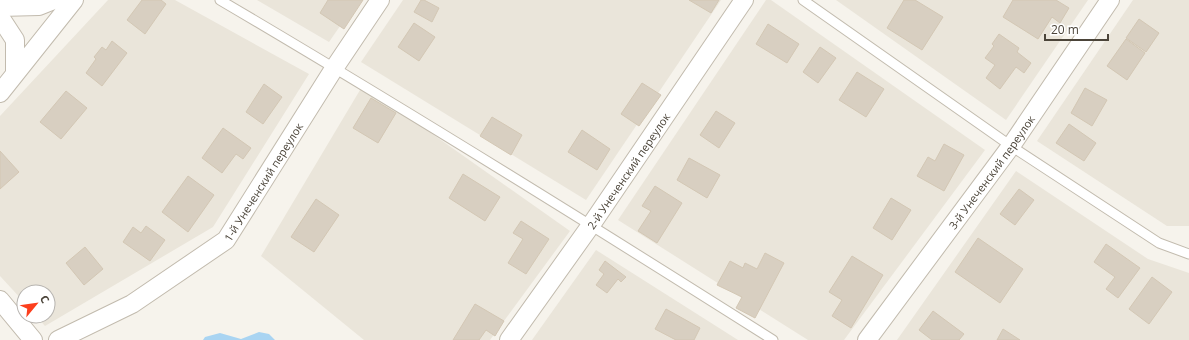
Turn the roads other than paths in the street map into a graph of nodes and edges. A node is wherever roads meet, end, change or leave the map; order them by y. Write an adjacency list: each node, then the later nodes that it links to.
1 (54, 0): 8 (street)
2 (74, 0): 11 (street)
3 (220, 0): 10 (lane)
4 (380, 0): 10 (street, 1-й Унеченский переулок)
5 (744, 0): 14 (street, 2-й Унеченский переулок)
6 (803, 0): 13 (lane)
7 (1110, 0): 13 (street, 3-й Унеченский переулок)
8 (0, 7)
9 (0, 17): 11 (street)
10 (335, 67): 14 (lane); 18 (street, 1-й Унеченский переулок)
11 (16, 73): 12 (street)
12 (0, 93)
13 (1011, 146): 15 (lane); 21 (street, 3-й Унеченский переулок)
14 (591, 225): 19 (street, 2-й Унеченский переулок); 20 (lane)
15 (1189, 254)
16 (0, 300): 17 (street)
17 (33, 340)
18 (58, 340)
19 (509, 340)
20 (773, 340)
21 (867, 340)

